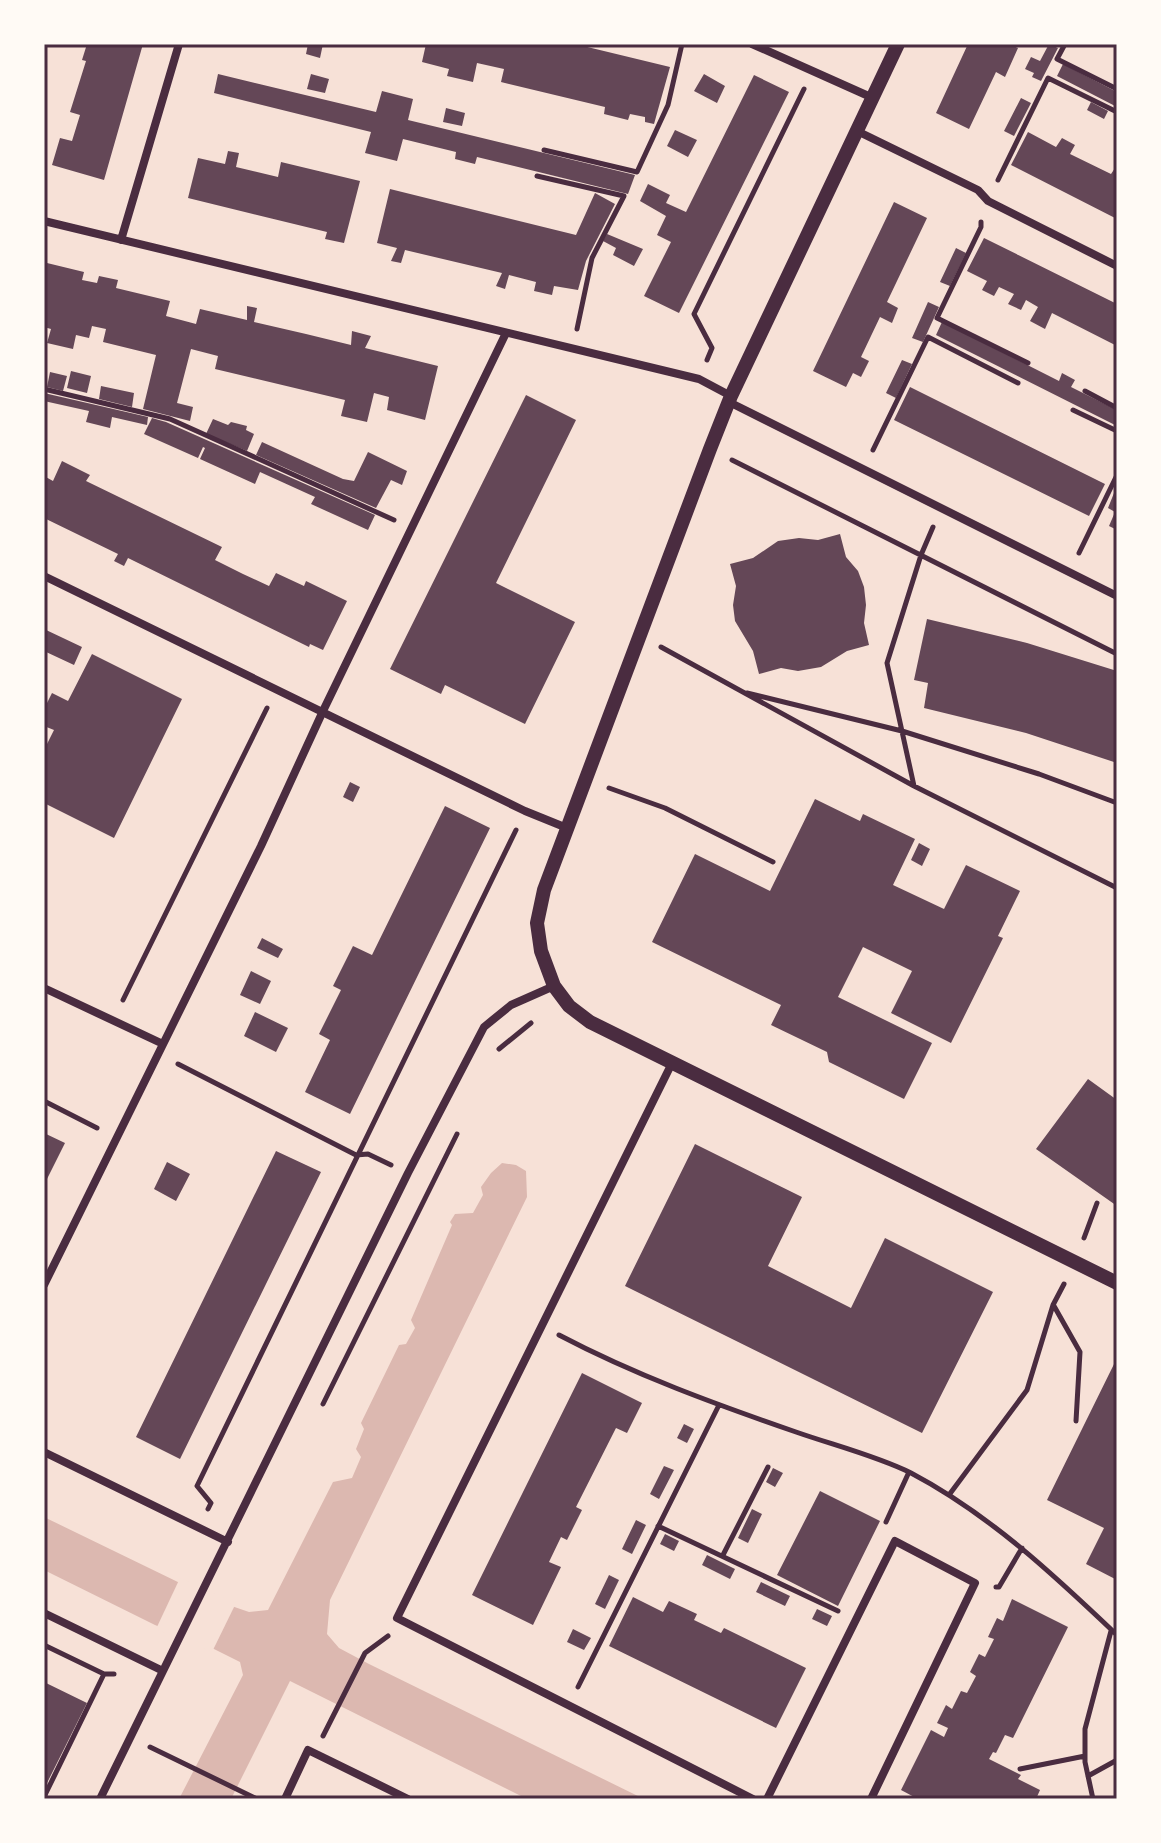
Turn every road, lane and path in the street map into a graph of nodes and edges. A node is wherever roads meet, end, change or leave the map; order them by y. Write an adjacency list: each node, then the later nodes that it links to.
1 (179, 44): 15 (street)
2 (682, 44): 11 (path)
3 (752, 44): 6 (street)
4 (898, 44): 8 (street)
5 (1065, 44): 7 (path)
6 (812, 72): 8 (street); 20 (path)
7 (1117, 89)
8 (873, 98): 10 (street)
9 (1117, 112): 13 (path)
10 (857, 131): 13 (street); 24 (street)
11 (544, 150)
12 (537, 176): 18 (path)
13 (988, 201): 16 (street); 19 (path)
14 (44, 221): 15 (street)
15 (121, 240): 17 (street)
16 (1117, 266)
17 (506, 333): 18 (street); 32 (street)
18 (573, 349): 20 (street)
19 (1028, 363)
20 (699, 379): 24 (street)
21 (1018, 383): 29 (path)
22 (44, 389): 32 (path)
23 (1085, 391): 25 (path)
24 (730, 399): 28 (street); 29 (street)
25 (1117, 408)
26 (1073, 410): 27 (path)
27 (1117, 431)
28 (710, 449): 33 (path); 37 (street)
29 (864, 469): 31 (street)
30 (1117, 475): 34 (path)
31 (941, 508): 33 (path); 34 (street)
32 (412, 527): 41 (street)
33 (921, 555): 38 (path); 42 (path)
34 (1069, 572): 36 (street)
35 (44, 576): 39 (street)
36 (1117, 596)
37 (639, 635): 40 (path); 43 (street)
38 (1117, 654)
39 (276, 689): 41 (street); 52 (path)
40 (739, 691): 42 (path); 44 (path)
41 (323, 711): 46 (street); 53 (street)
42 (902, 731): 44 (path); 45 (path)
43 (585, 780): 47 (street); 48 (path)
44 (914, 786): 49 (path)
45 (1117, 803)
46 (525, 811): 47 (street); 60 (path)
47 (567, 828): 50 (street)
48 (773, 862)
49 (1117, 888)
50 (554, 986): 55 (path); 56 (street); 61 (street)
51 (44, 988): 52 (street)
52 (113, 1020): 53 (street)
53 (163, 1044): 54 (street)
54 (159, 1054): 59 (street); 60 (path)
55 (493, 1062)
56 (672, 1063): 63 (street); 67 (street)
57 (44, 1101): 59 (path)
58 (458, 1133): 69 (path)
59 (118, 1139): 65 (street)
60 (356, 1155): 61 (path); 76 (path)
61 (408, 1173): 78 (street)
62 (1097, 1203): 63 (path)
63 (1075, 1262): 64 (street); 66 (path)
64 (1117, 1283)
65 (44, 1285)
66 (1053, 1305): 70 (path); 74 (path)
67 (540, 1325): 68 (path); 90 (street)
68 (719, 1405): 73 (path); 75 (path)
69 (318, 1414)
70 (1076, 1421)
71 (44, 1452): 76 (street)
72 (768, 1467): 80 (path)
73 (909, 1472): 74 (path); 77 (path)
74 (949, 1495): 79 (path)
75 (658, 1526): 80 (path); 90 (path)
76 (199, 1528): 78 (street)
77 (895, 1541): 81 (street); 83 (street)
78 (228, 1542): 87 (street)
79 (1022, 1548): 81 (path); 84 (path)
80 (723, 1555): 83 (path)
81 (975, 1583): 104 (street)
82 (44, 1613): 87 (street)
83 (856, 1620): 103 (street)
84 (1114, 1633): 93 (path)
85 (44, 1645): 88 (path)
86 (365, 1653): 91 (path)
87 (163, 1671): 92 (street)
88 (104, 1674): 89 (path); 97 (path)
89 (119, 1674)
90 (569, 1705): 102 (street)
91 (333, 1717)
92 (131, 1738): 98 (street); 99 (path)
93 (1085, 1756): 95 (path); 96 (path)
94 (1117, 1760): 96 (path)
95 (1020, 1769)
96 (1088, 1776): 105 (path)
97 (44, 1797)
98 (100, 1799)
99 (257, 1799)
100 (285, 1799): 101 (street)
101 (408, 1799)
102 (753, 1799)
103 (767, 1799)
104 (871, 1799)
105 (1093, 1799)

